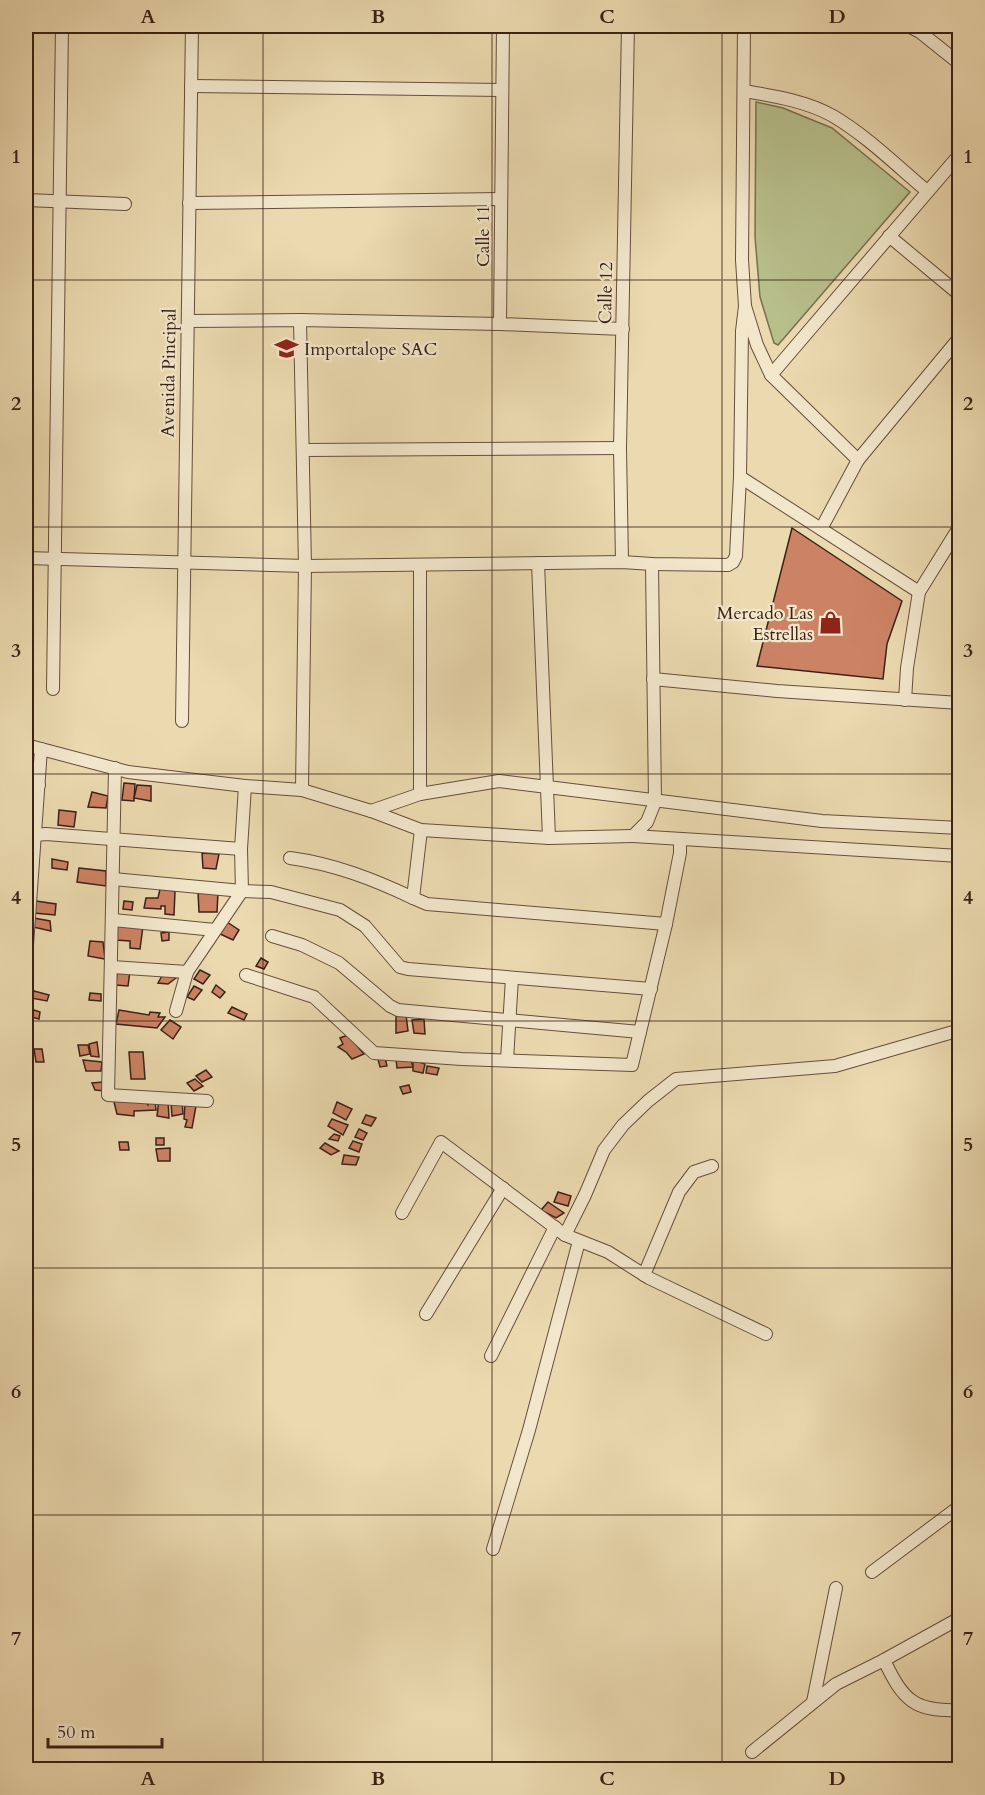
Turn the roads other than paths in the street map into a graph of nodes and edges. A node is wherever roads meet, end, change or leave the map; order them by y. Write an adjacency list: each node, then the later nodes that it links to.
1 (62, 26): 15 (street)
2 (192, 26): 8 (street, Avenida Pincipal)
3 (503, 26): 9 (street, Calle 11)
4 (628, 26): 24 (street, Calle 12)
5 (744, 26): 10 (street)
6 (908, 26): 7 (street)
7 (960, 64)
8 (191, 86): 9 (street); 16 (street, Avenida Pincipal)
9 (502, 90): 13 (street, Calle 11)
10 (744, 91): 12 (street); 20 (street)
11 (960, 154): 12 (street)
12 (927, 191): 18 (street)
13 (501, 199): 16 (street); 23 (street, Calle 11)
14 (26, 200): 15 (street)
15 (59, 201): 17 (street); 34 (street)
16 (189, 203): 22 (street, Avenida Pincipal)
17 (125, 204)
18 (889, 236): 19 (street); 26 (street)
19 (960, 295)
20 (745, 306): 26 (street); 30 (street)
21 (300, 320): 22 (street); 23 (street); 28 (street)
22 (188, 321): 35 (street, Avenida Pincipal)
23 (500, 324): 24 (street)
24 (623, 329): 27 (street, Calle 12)
25 (960, 337): 29 (street)
26 (771, 375): 29 (street)
27 (620, 448): 28 (street); 36 (street, Calle 12)
28 (303, 450): 39 (street)
29 (858, 460): 32 (street)
30 (740, 477): 32 (street); 38 (street)
31 (960, 526): 41 (street)
32 (821, 529): 41 (street)
33 (26, 558): 34 (street)
34 (55, 559): 35 (street); 43 (street)
35 (184, 561): 39 (street); 46 (street, Avenida Pincipal)
36 (622, 562): 37 (street); 38 (street)
37 (538, 563): 40 (street); 53 (street)
38 (652, 564): 42 (street)
39 (305, 566): 40 (street); 54 (street)
40 (420, 566): 55 (street)
41 (919, 592): 44 (street)
42 (653, 679): 44 (street); 56 (street)
43 (53, 689)
44 (905, 700): 45 (street)
45 (960, 703)
46 (182, 721)
47 (26, 745): 48 (street)
48 (41, 749): 49 (street); 50 (street)
49 (115, 768): 51 (street); 63 (street)
50 (39, 785): 52 (street); 60 (street)
51 (245, 786): 54 (street); 65 (street)
52 (26, 788)
53 (547, 788): 55 (street); 56 (street); 62 (street)
54 (302, 790): 57 (street)
55 (420, 794): 57 (street)
56 (655, 802): 58 (street); 61 (street)
57 (371, 811): 59 (street)
58 (960, 828)
59 (421, 830): 62 (street); 70 (street)
60 (30, 836): 63 (street); 75 (street)
61 (633, 836): 62 (street); 64 (street)
62 (549, 838)
63 (114, 839): 65 (street); 68 (street)
64 (680, 839): 66 (street); 72 (street)
65 (241, 849): 69 (street)
66 (960, 856)
67 (290, 858): 70 (street)
68 (113, 879): 69 (street); 71 (street)
69 (242, 891): 73 (street); 79 (street)
70 (413, 898): 72 (street)
71 (112, 920): 73 (street); 76 (street)
72 (666, 924): 80 (street)
73 (215, 930): 77 (street)
74 (272, 936): 82 (street)
75 (26, 959)
76 (112, 967): 77 (street); 86 (street)
77 (187, 972): 81 (street)
78 (246, 975): 85 (street)
79 (512, 978): 80 (street); 82 (street)
80 (651, 989): 84 (street)
81 (176, 1011)
82 (508, 1020): 84 (street); 85 (street)
83 (960, 1030): 90 (street)
84 (640, 1032): 85 (street)
85 (507, 1060)
86 (207, 1101)
87 (711, 1166): 92 (street)
88 (503, 1188): 89 (street); 90 (street); 93 (street)
89 (402, 1213)
90 (560, 1231): 91 (street); 95 (street)
91 (579, 1240): 92 (street); 97 (street)
92 (644, 1275): 94 (street)
93 (426, 1314)
94 (766, 1334)
95 (491, 1356)
96 (960, 1506): 98 (street)
97 (493, 1549)
98 (872, 1572)
99 (836, 1588): 102 (street)
100 (960, 1618): 101 (street)
101 (884, 1660): 102 (street); 103 (street)
102 (813, 1702): 104 (street)
103 (960, 1710)
104 (752, 1752)

